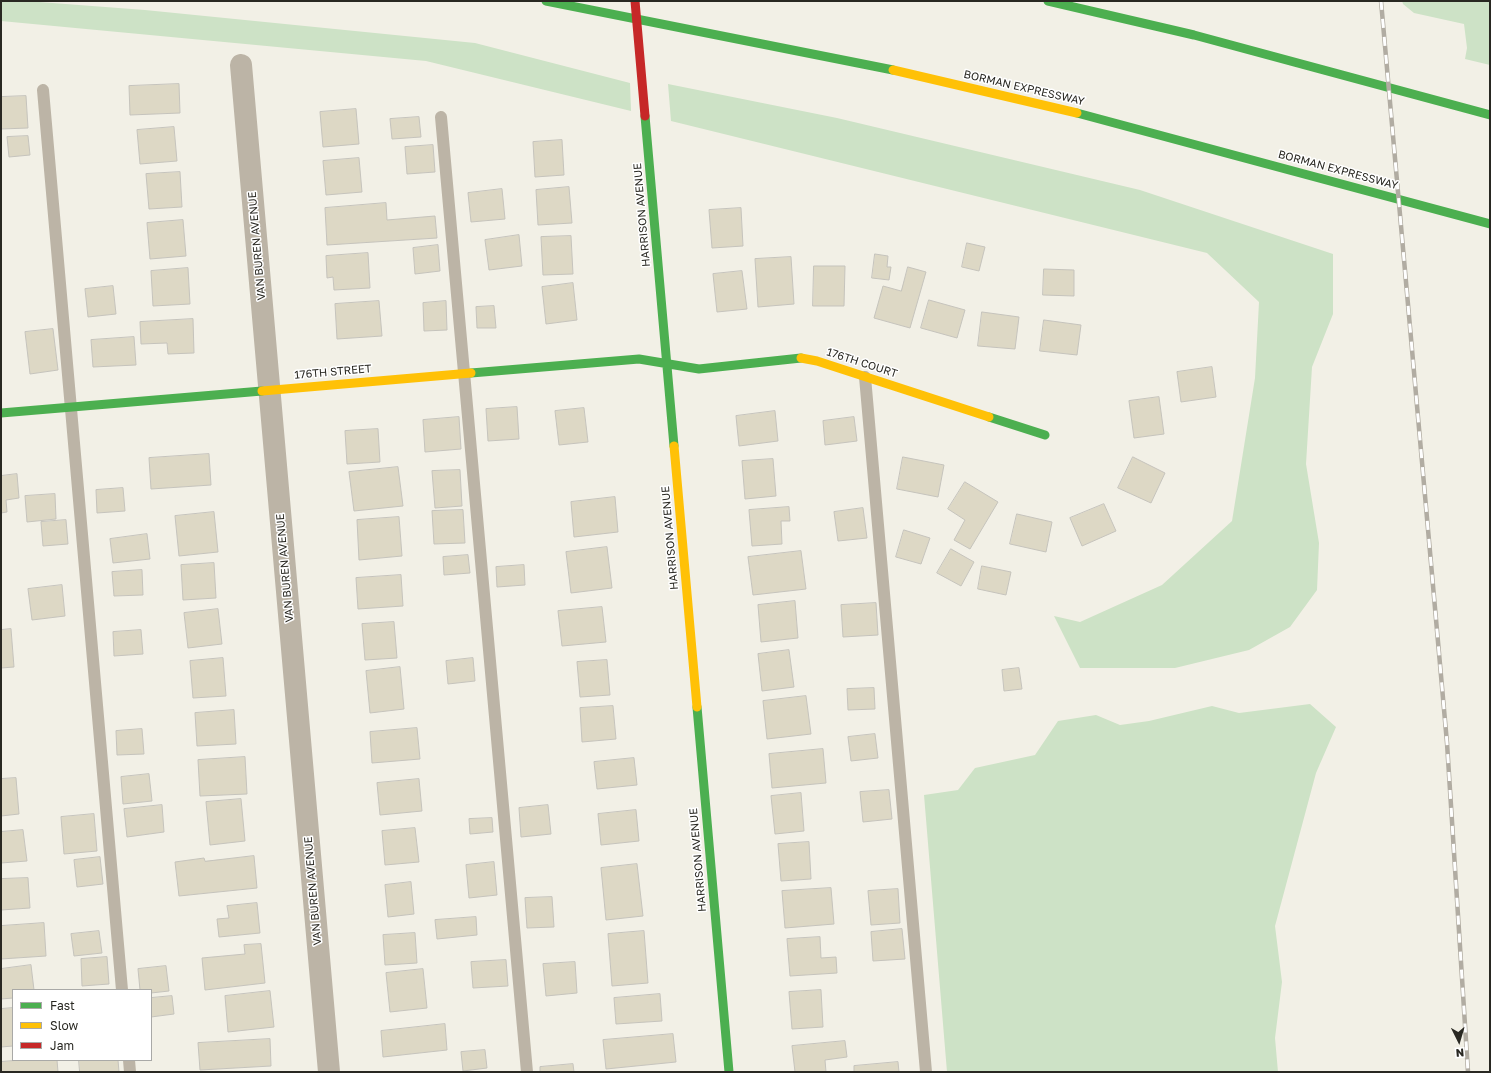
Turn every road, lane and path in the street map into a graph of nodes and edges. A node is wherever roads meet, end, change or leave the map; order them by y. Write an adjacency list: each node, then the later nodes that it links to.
1 (546, 1): 8 (main road, BORMAN EXPRESSWAY)
2 (634, 1): 9 (main road, HARRISON AVENUE)
3 (1048, 1): 6 (main road)
4 (241, 65): 12 (street, VAN BUREN AVENUE)
5 (43, 90): 13 (lane)
6 (1490, 115)
7 (441, 117): 10 (lane)
8 (1490, 224)
9 (667, 363): 10 (main road, 176TH STREET); 11 (main road, 176TH COURT); 21 (main road, HARRISON AVENUE)
10 (465, 374): 12 (main road, 176TH STREET); 20 (lane)
11 (865, 377): 15 (main road, 176TH COURT); 22 (lane)
12 (270, 390): 13 (main road, 176TH STREET); 19 (street, VAN BUREN AVENUE)
13 (71, 407): 14 (main road, 176TH STREET); 16 (lane)
14 (1, 413)
15 (1045, 435)
16 (122, 989)
17 (128, 1061): 18 (lane)
18 (130, 1072)
19 (329, 1072)
20 (527, 1072)
21 (729, 1072)
22 (926, 1072)

